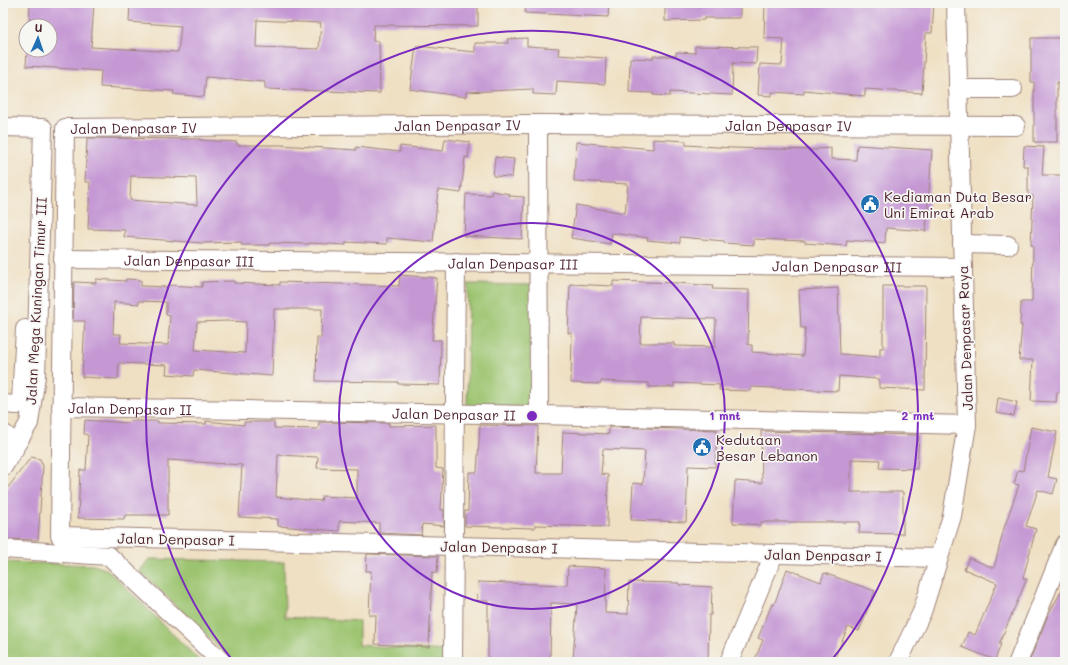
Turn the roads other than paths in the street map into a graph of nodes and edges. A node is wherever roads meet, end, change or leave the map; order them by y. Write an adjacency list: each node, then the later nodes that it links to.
1 (956, 3): 2 (street, Jalan Denpasar Raya)
2 (958, 89): 3 (street); 5 (street, Jalan Denpasar Raya)
3 (1013, 89)
4 (538, 124): 5 (street, Jalan Denpasar IV); 10 (street, Jalan Denpasar IV); 13 (street, Jalan Denpasar IV)
5 (959, 126): 6 (street, Jalan Denpasar IV); 8 (street, Jalan Denpasar Raya)
6 (1016, 126)
7 (3, 127): 19 (street, Jalan Mega Kuningan Timur III)
8 (962, 244): 9 (street); 14 (street, Jalan Denpasar Raya)
9 (1008, 245)
10 (63, 259): 12 (street, Jalan Denpasar III); 16 (street, Jalan Denpasar IV)
11 (29, 261): 15 (street)
12 (456, 262): 13 (street, Jalan Denpasar III); 17 (street)
13 (538, 263): 14 (street, Jalan Denpasar III); 18 (street, Jalan Denpasar IV)
14 (963, 267): 20 (street, Jalan Denpasar Raya)
15 (10, 404): 19 (street)
16 (61, 407): 17 (street, Jalan Denpasar II); 24 (street, Jalan Denpasar IV)
17 (455, 413): 18 (street, Jalan Denpasar II); 26 (street)
18 (539, 415): 20 (street, Jalan Denpasar II)
19 (29, 423): 22 (street, Jalan Mega Kuningan Timur III)
20 (967, 426): 29 (street, Jalan Denpasar Raya)
21 (3, 433): 22 (street)
22 (14, 450): 23 (street, Jalan Mega Kuningan Timur III)
23 (3, 467)
24 (60, 536): 26 (street, Jalan Denpasar I)
25 (1065, 544): 34 (street)
26 (454, 546): 28 (street, Jalan Denpasar I); 31 (street)
27 (3, 549): 30 (street)
28 (774, 554): 29 (street, Jalan Denpasar I); 32 (street)
29 (939, 558): 33 (street, Jalan Denpasar Raya)
30 (222, 662)
31 (452, 662)
32 (729, 662)
33 (898, 662)
34 (1018, 662)

